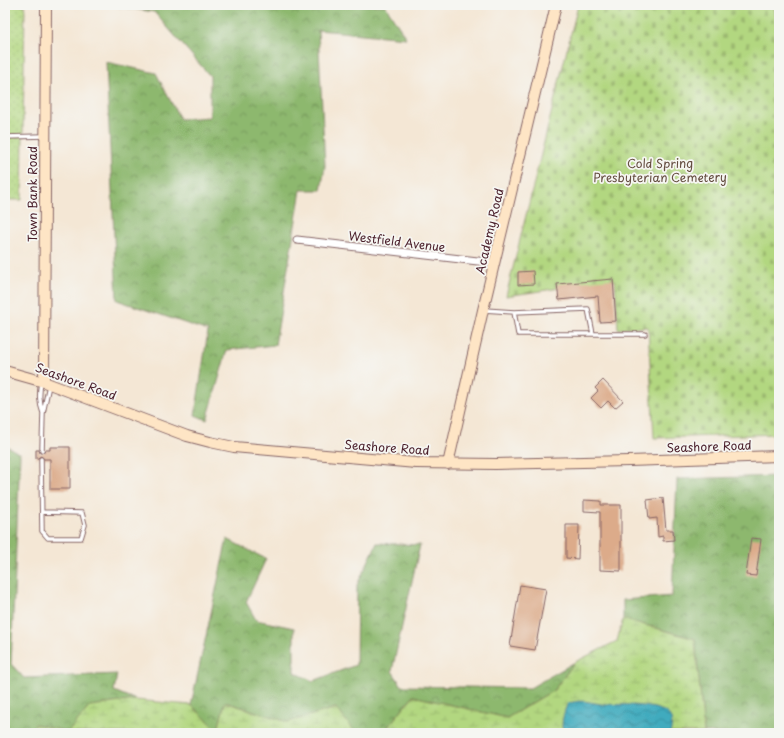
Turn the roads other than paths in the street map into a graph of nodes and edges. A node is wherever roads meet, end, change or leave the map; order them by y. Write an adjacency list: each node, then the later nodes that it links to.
1 (46, 5): 4 (street, Town Bank Road)
2 (556, 5): 6 (street, Academy Road)
3 (5, 136): 4 (lane)
4 (45, 136): 12 (street, Town Bank Road)
5 (298, 240): 6 (street, Westfield Avenue)
6 (495, 263): 7 (street, Academy Road)
7 (483, 310): 8 (lane); 17 (street, Academy Road)
8 (514, 312): 9 (lane); 9 (lane)
9 (593, 334): 10 (lane)
10 (644, 334)
11 (5, 371): 12 (street, Seashore Road)
12 (45, 383): 13 (lane); 13 (lane); 17 (street, Seashore Road)
13 (43, 413): 14 (lane)
14 (42, 450)
15 (779, 456): 17 (street, Seashore Road)
16 (41, 459): 18 (lane)
17 (448, 464)
18 (42, 512): 18 (lane)

